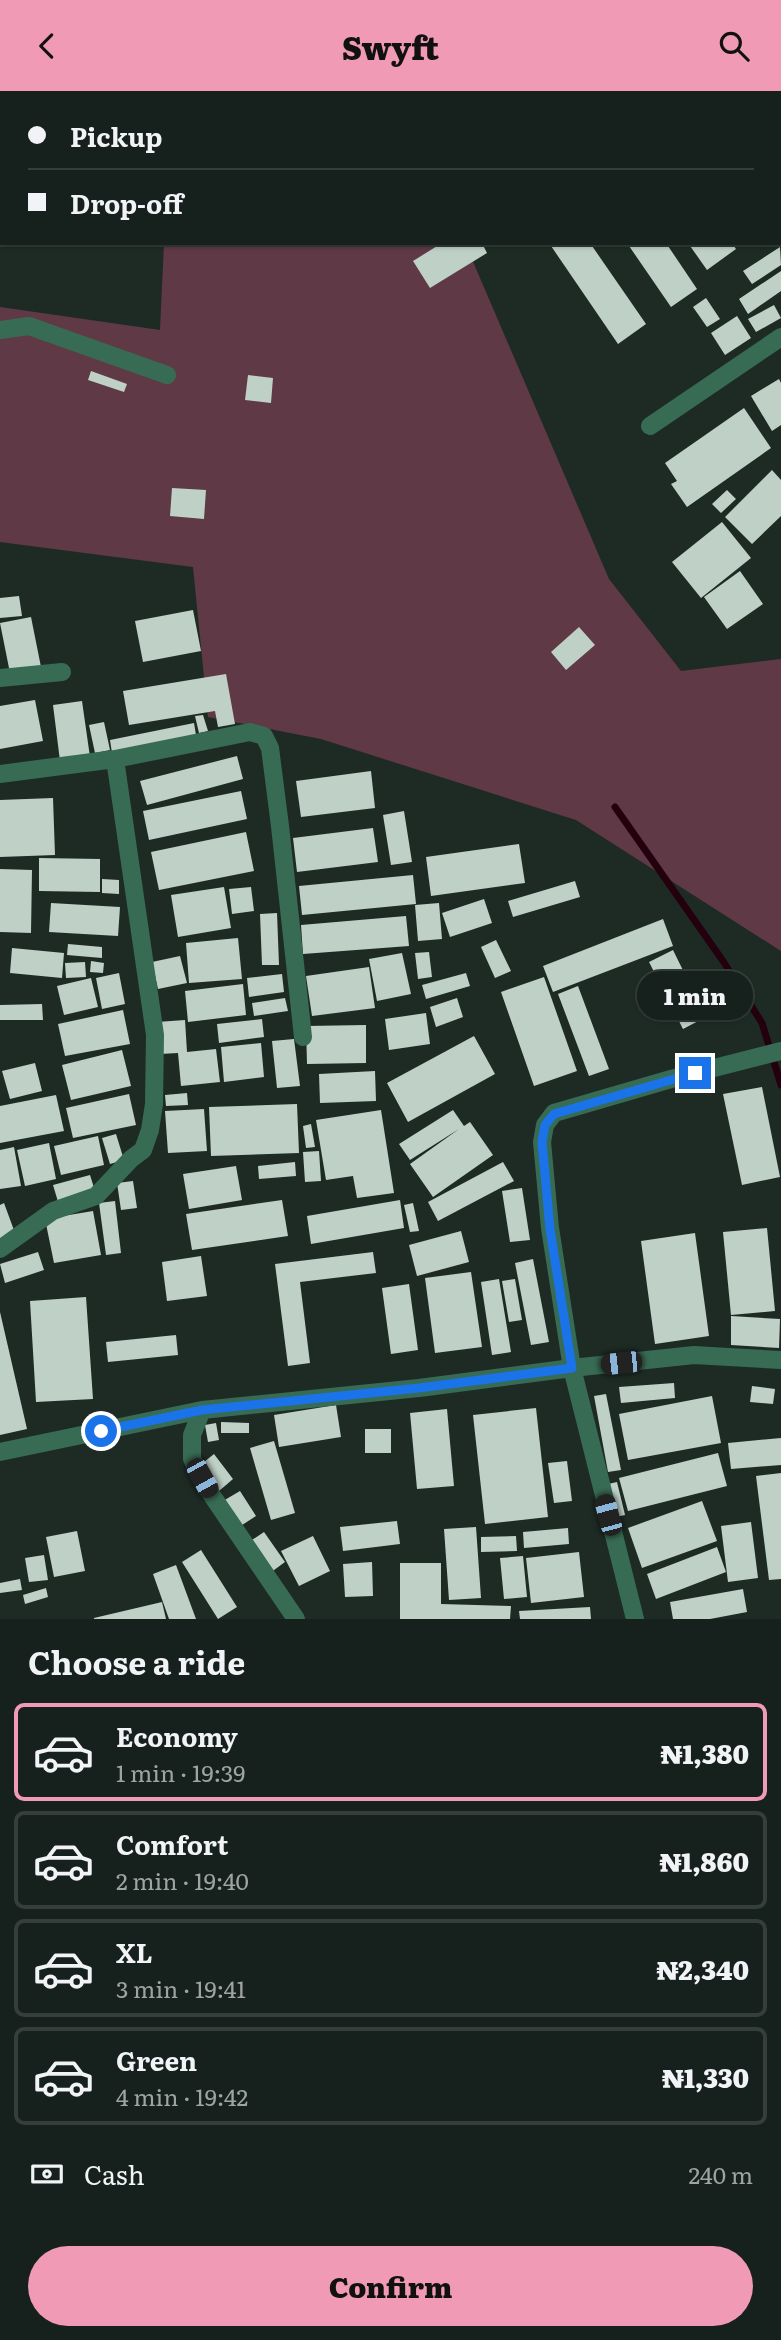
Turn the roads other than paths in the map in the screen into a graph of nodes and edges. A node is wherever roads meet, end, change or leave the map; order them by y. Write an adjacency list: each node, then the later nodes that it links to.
1 (0, 330): 3 (street)
2 (781, 337): 4 (street)
3 (167, 375)
4 (650, 426)
5 (62, 672): 6 (street)
6 (0, 678)
7 (115, 759): 8 (street); 9 (street); 11 (street)
8 (0, 773)
9 (303, 1037)
10 (773, 1054): 13 (street)
11 (0, 1249)
12 (781, 1360): 13 (street)
13 (572, 1368): 14 (street); 17 (street)
14 (202, 1410): 15 (street); 16 (street)
15 (0, 1453)
16 (296, 1619)
17 (635, 1619)

